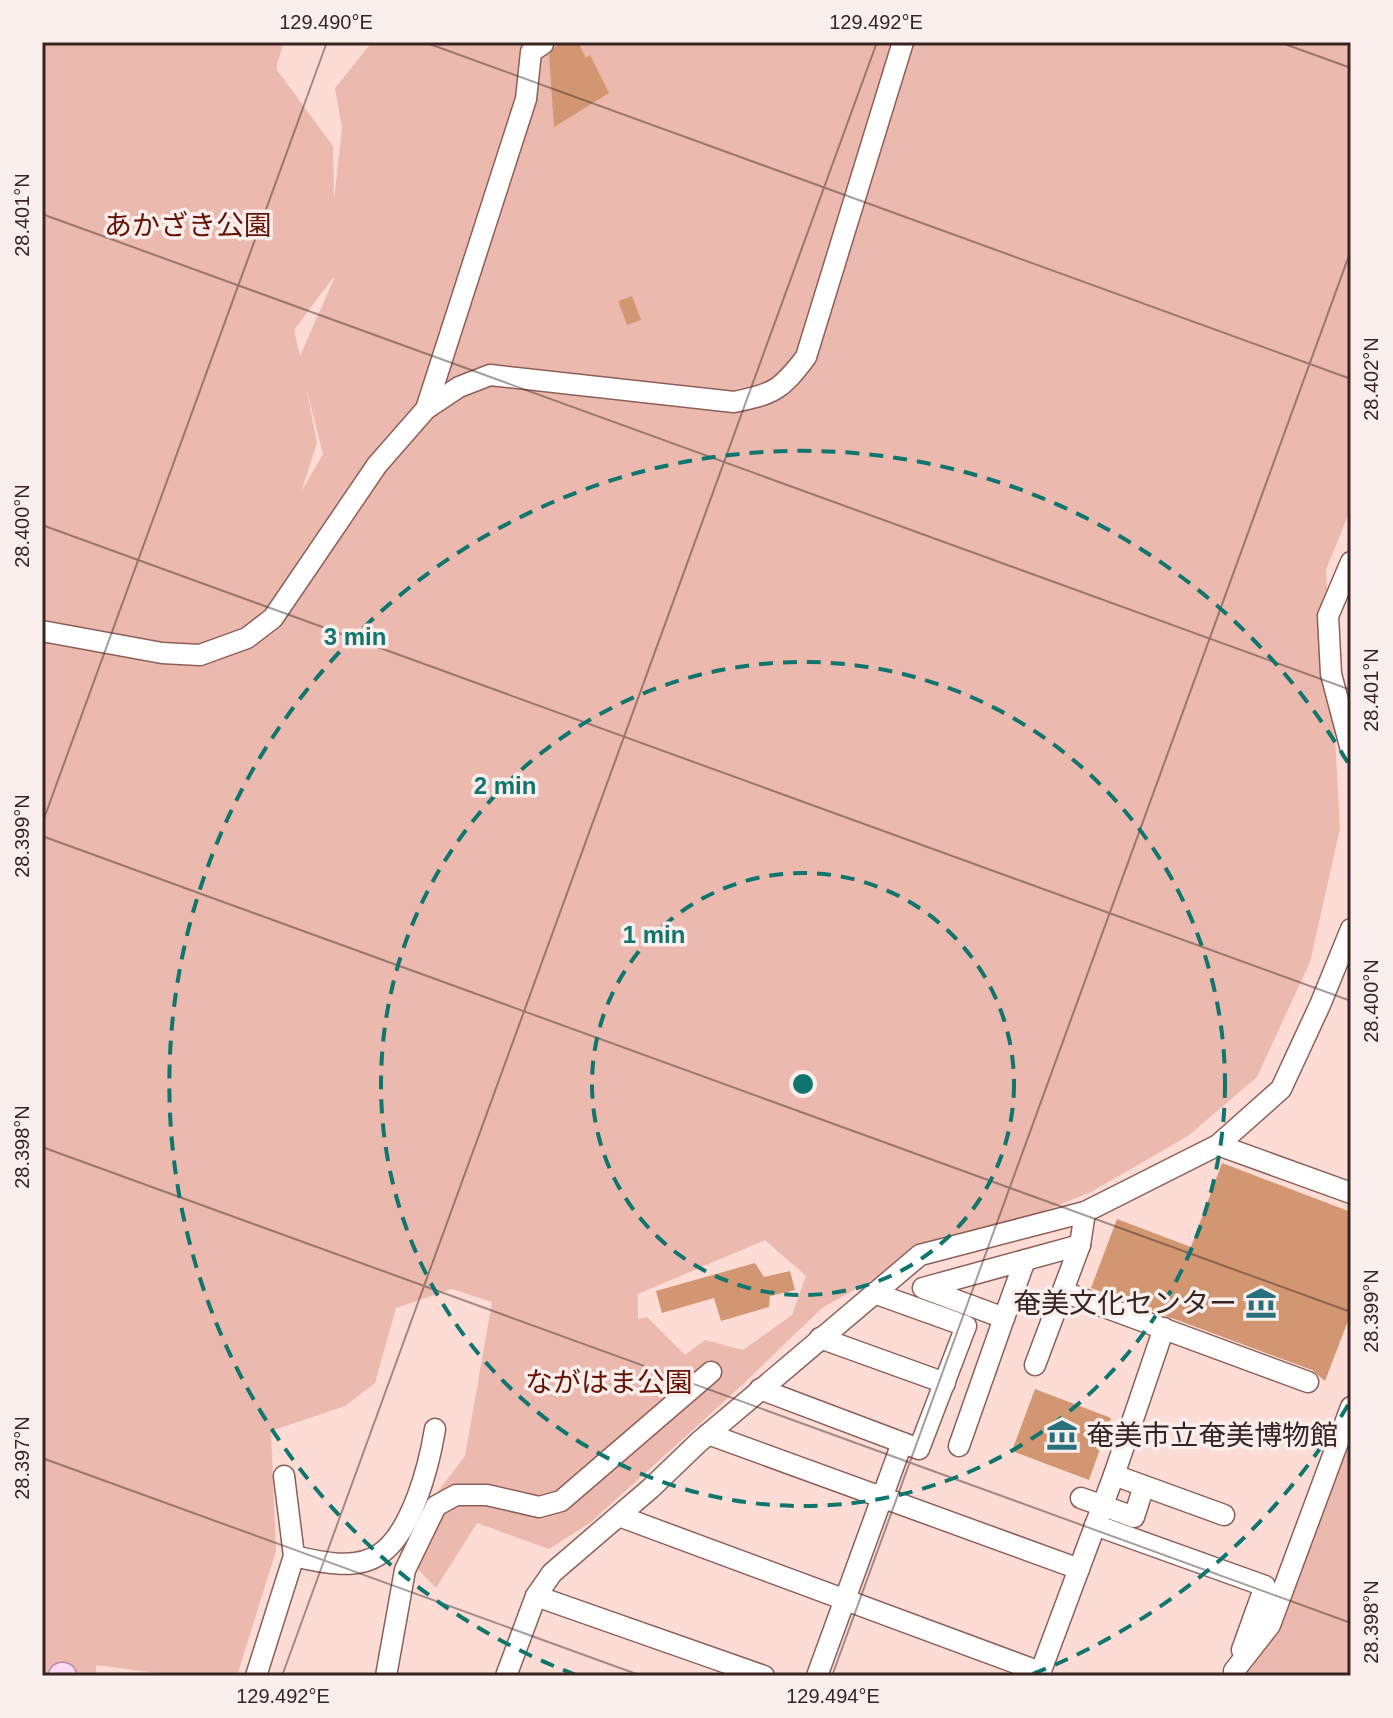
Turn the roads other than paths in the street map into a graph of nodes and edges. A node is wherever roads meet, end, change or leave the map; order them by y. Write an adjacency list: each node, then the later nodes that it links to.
1 (903, 42): 3 (street)
2 (543, 44): 3 (street)
3 (426, 409): 5 (street)
4 (1351, 562): 6 (street)
5 (42, 631)
6 (1351, 750)
7 (1351, 931): 8 (street)
8 (1218, 1145): 9 (street); 10 (street)
9 (1351, 1193)
10 (1085, 1212): 11 (street); 13 (street)
11 (1080, 1245): 12 (street); 18 (street)
12 (1025, 1260): 15 (street); 15 (street)
13 (874, 1293): 17 (street); 21 (street)
14 (1072, 1295): 16 (street)
15 (1004, 1318): 27 (street)
16 (1164, 1328): 20 (street); 28 (street)
17 (820, 1338): 21 (street); 22 (street)
18 (1035, 1365)
19 (711, 1372): 44 (street)
20 (1308, 1382)
21 (945, 1383): 26 (street)
22 (760, 1389): 25 (street); 26 (street)
23 (1351, 1407): 41 (street)
24 (435, 1429): 37 (street)
25 (708, 1434): 31 (street); 35 (street)
26 (902, 1443): 31 (street)
27 (959, 1446)
28 (1114, 1475): 30 (street); 33 (street)
29 (284, 1476): 37 (street)
30 (1144, 1486): 33 (street); 34 (street)
31 (881, 1498): 38 (street); 40 (street)
32 (1081, 1498): 33 (street)
33 (1102, 1505): 36 (street)
34 (1224, 1515)
35 (619, 1516): 39 (street); 40 (street)
36 (1095, 1525): 38 (street); 41 (street)
37 (294, 1556): 43 (street)
38 (1079, 1569): 42 (street)
39 (536, 1596): 45 (street); 46 (street)
40 (845, 1600): 42 (street); 47 (street)
41 (1233, 1673)
42 (1040, 1674)
43 (256, 1676)
44 (386, 1676)
45 (506, 1676)
46 (764, 1676)
47 (817, 1676)

